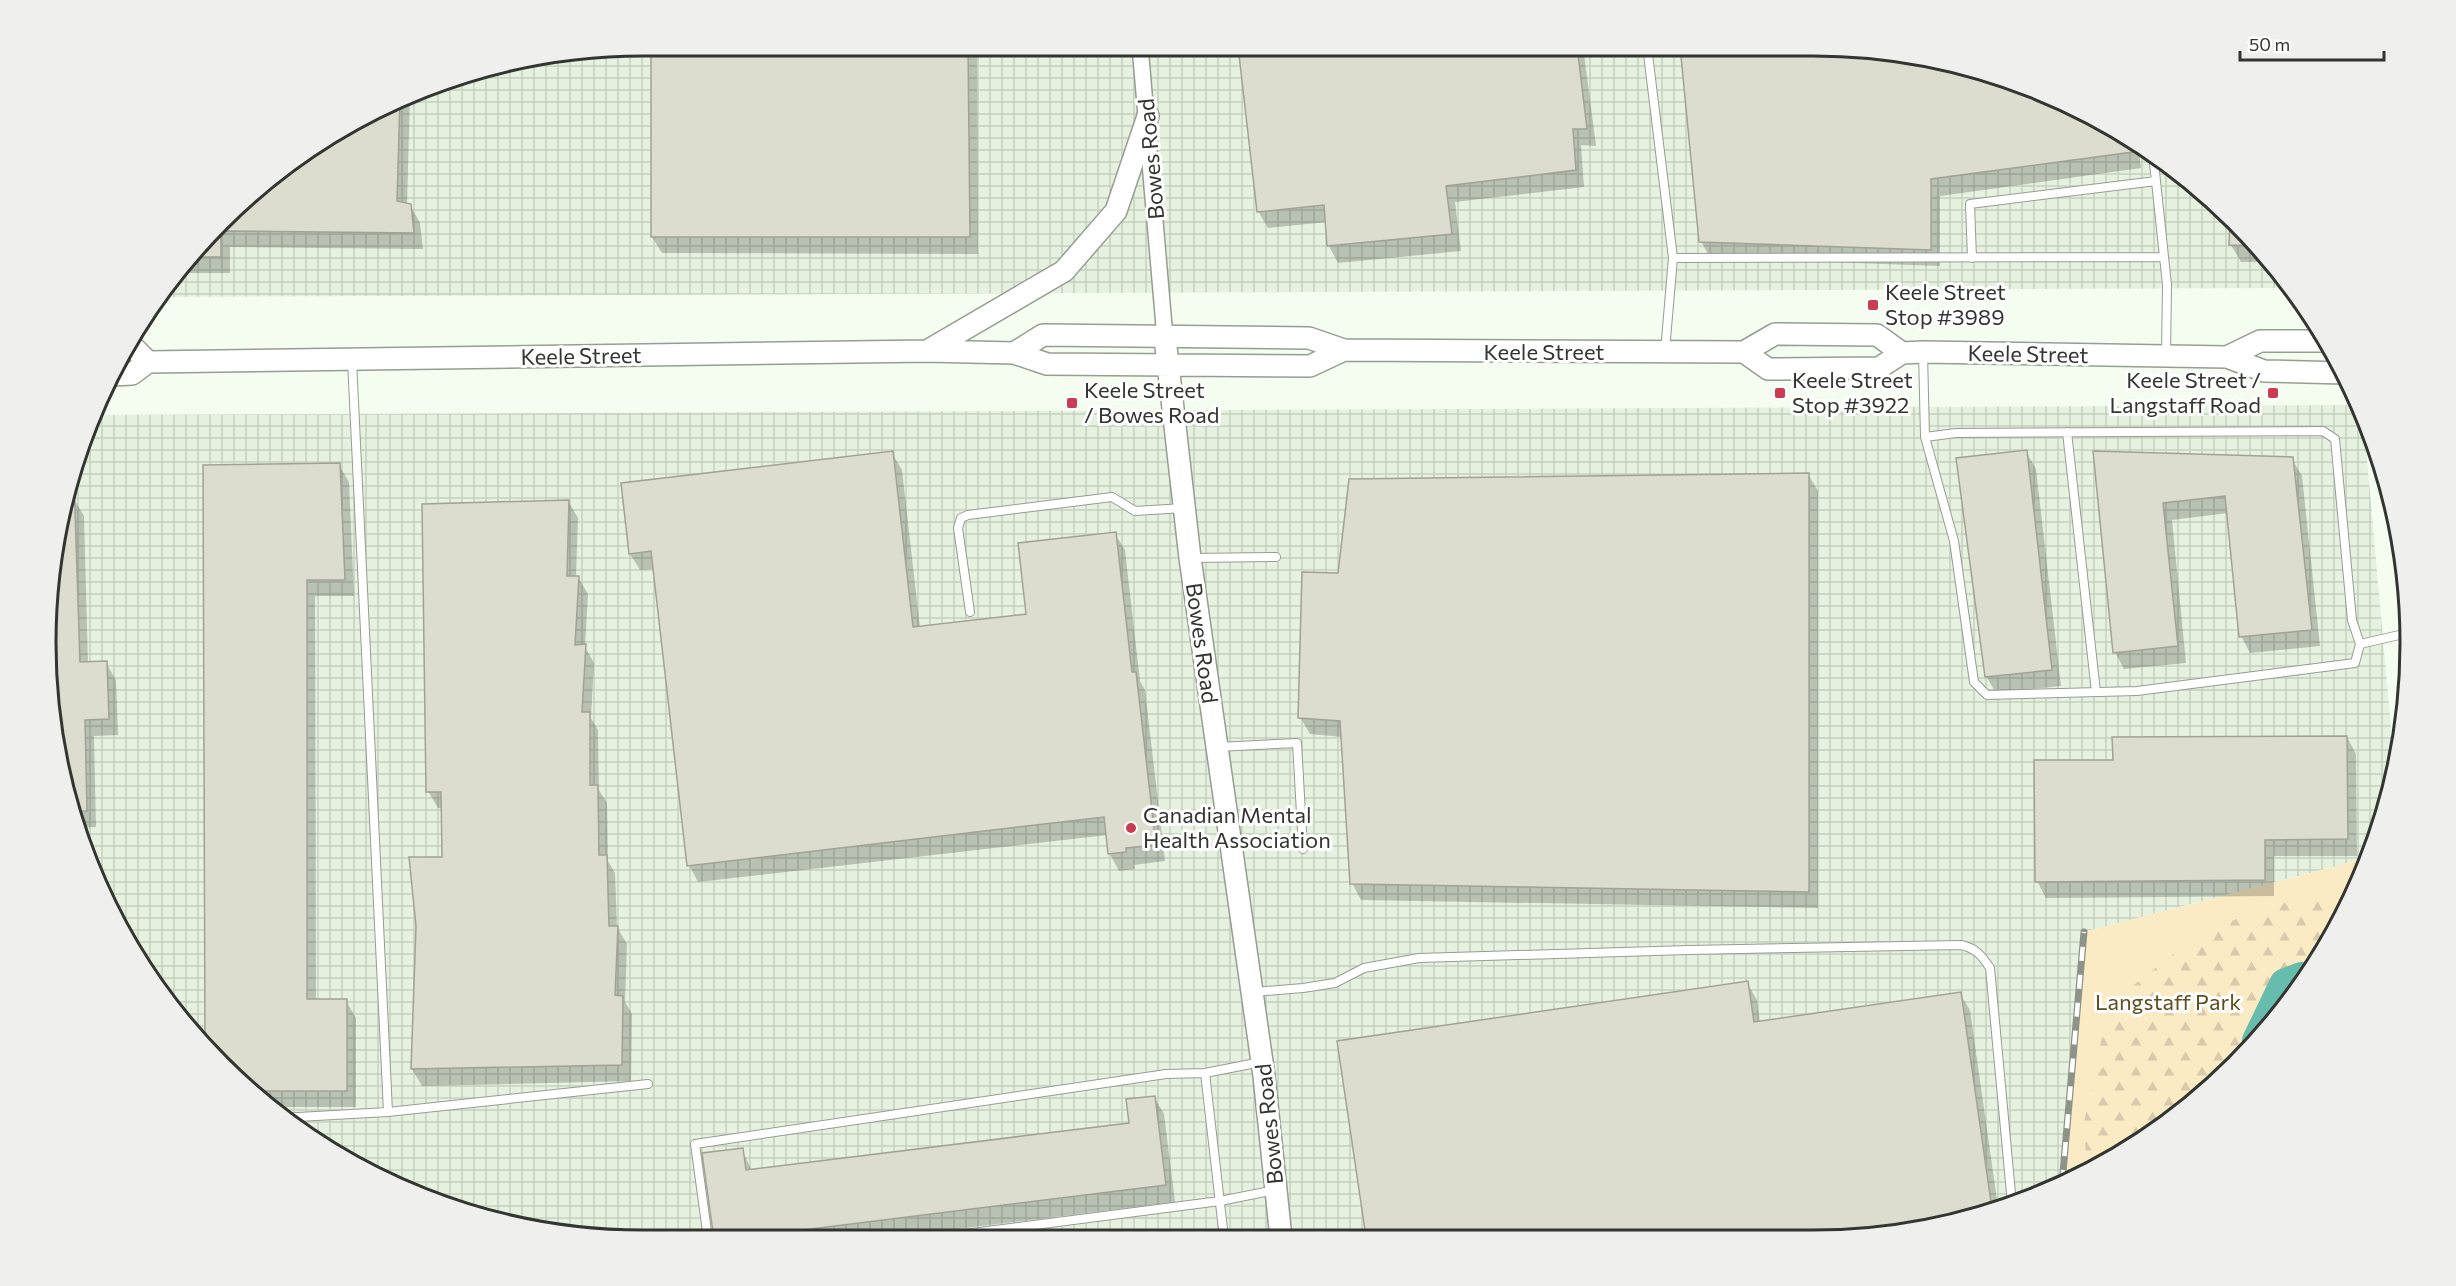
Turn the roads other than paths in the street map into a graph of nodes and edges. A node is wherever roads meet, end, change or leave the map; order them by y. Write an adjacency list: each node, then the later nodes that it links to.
1 (1141, 56): 3 (street, Bowes Road)
2 (1648, 56): 7 (lane)
3 (1148, 116): 9 (street, Bowes Road); 13 (main road)
4 (2154, 166): 5 (lane)
5 (2156, 181): 6 (lane); 8 (lane)
6 (2164, 257): 8 (lane); 18 (lane)
7 (1673, 258): 8 (lane); 15 (lane)
8 (1972, 258)
9 (1165, 338): 12 (main road, Keele Street); 16 (main road, Keele Street); 22 (main road, Bowes Road)
10 (2317, 341): 19 (main road, Keele Street)
11 (134, 348): 21 (main road)
12 (1344, 350): 15 (main road, Keele Street); 22 (main road, Keele Street)
13 (927, 351): 16 (main road, Keele Street); 20 (main road, Keele Street)
14 (1744, 351): 15 (main road, Keele Street); 17 (main road, Keele Street); 17 (main road)
15 (1664, 352)
16 (1014, 353): 22 (main road, Keele Street)
17 (1912, 353): 18 (main road, Keele Street); 26 (lane)
18 (2166, 356): 19 (main road, Keele Street)
19 (2227, 357): 23 (main road, Keele Street)
20 (352, 359): 21 (main road, Keele Street); 40 (lane)
21 (148, 362): 24 (main road, Keele Street)
22 (1167, 365): 27 (main road, Bowes Road)
23 (2335, 373)
24 (120, 375)
25 (2067, 432): 26 (lane); 32 (lane); 33 (lane)
26 (1925, 437): 33 (lane)
27 (1185, 508): 29 (main road, Bowes Road); 30 (lane)
28 (1276, 557): 29 (lane)
29 (1190, 558): 34 (main road, Bowes Road)
30 (970, 612)
31 (2400, 635): 32 (lane)
32 (2360, 644): 33 (lane)
33 (2097, 692)
34 (1217, 748): 35 (lane); 36 (main road, Bowes Road)
35 (1303, 849)
36 (1252, 993): 37 (main road, Bowes Road); 43 (lane)
37 (1262, 1062): 38 (lane); 42 (main road, Bowes Road)
38 (1205, 1073): 44 (lane); 45 (lane)
39 (648, 1084): 40 (lane)
40 (388, 1112): 41 (lane)
41 (297, 1117)
42 (1276, 1190): 44 (lane); 48 (main road, Bowes Road)
43 (2011, 1196)
44 (1220, 1201): 46 (lane); 47 (lane)
45 (707, 1230)
46 (996, 1230)
47 (1223, 1230)
48 (1280, 1230)

